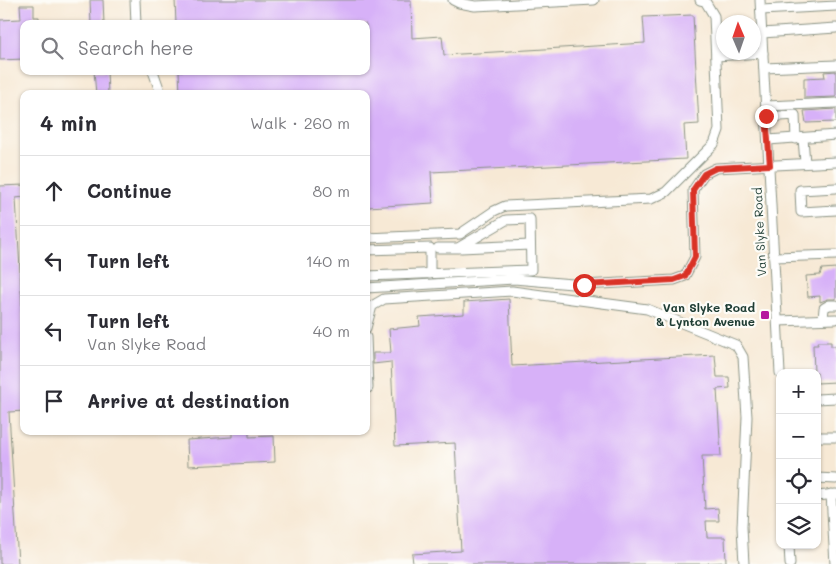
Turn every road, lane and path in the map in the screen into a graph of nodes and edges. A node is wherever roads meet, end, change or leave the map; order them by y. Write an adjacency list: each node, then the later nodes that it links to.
1 (135, 0): 8 (street)
2 (453, 0): 3 (street)
3 (594, 0)
4 (700, 0): 12 (street)
5 (760, 0): 7 (street, Van Slyke Road)
6 (836, 6): 7 (street)
7 (761, 10): 10 (street, Van Slyke Road)
8 (136, 20)
9 (836, 28): 10 (street)
10 (762, 33): 11 (street, Van Slyke Road)
11 (763, 53): 15 (street, Van Slyke Road)
12 (716, 56)
13 (716, 60): 29 (street)
14 (836, 65): 15 (street)
15 (764, 68): 19 (street, Van Slyke Road)
16 (154, 75): 17 (street)
17 (160, 90)
18 (836, 103): 19 (street)
19 (766, 106): 20 (street, Van Slyke Road)
20 (766, 116): 22 (street); 23 (street, Van Slyke Road)
21 (836, 135): 22 (street)
22 (800, 138): 23 (street); 25 (street)
23 (768, 140): 26 (street, Van Slyke Road)
24 (836, 162): 25 (street)
25 (805, 163): 26 (street)
26 (770, 165): 35 (street, Van Slyke Road); 38 (street)
27 (836, 188): 28 (street)
28 (836, 210)
29 (370, 238)
30 (530, 246): 32 (street); 32 (street); 36 (street)
31 (438, 248): 32 (street)
32 (458, 248)
33 (370, 250): 36 (street)
34 (836, 255): 35 (street)
35 (774, 257): 43 (street, Van Slyke Road)
36 (430, 274): 37 (street)
37 (370, 276)
38 (370, 288)
39 (836, 305): 41 (street)
40 (370, 313): 54 (street)
41 (823, 319): 42 (street); 43 (street)
42 (836, 319)
43 (778, 321): 44 (street, Van Slyke Road)
44 (780, 369)
45 (836, 398): 46 (street)
46 (821, 399)
47 (821, 437): 48 (street)
48 (836, 437)
49 (821, 478): 50 (street)
50 (836, 479)
51 (834, 494): 52 (street); 56 (street)
52 (821, 496)
53 (789, 549): 55 (street)
54 (744, 564)
55 (790, 564)
56 (835, 564)

